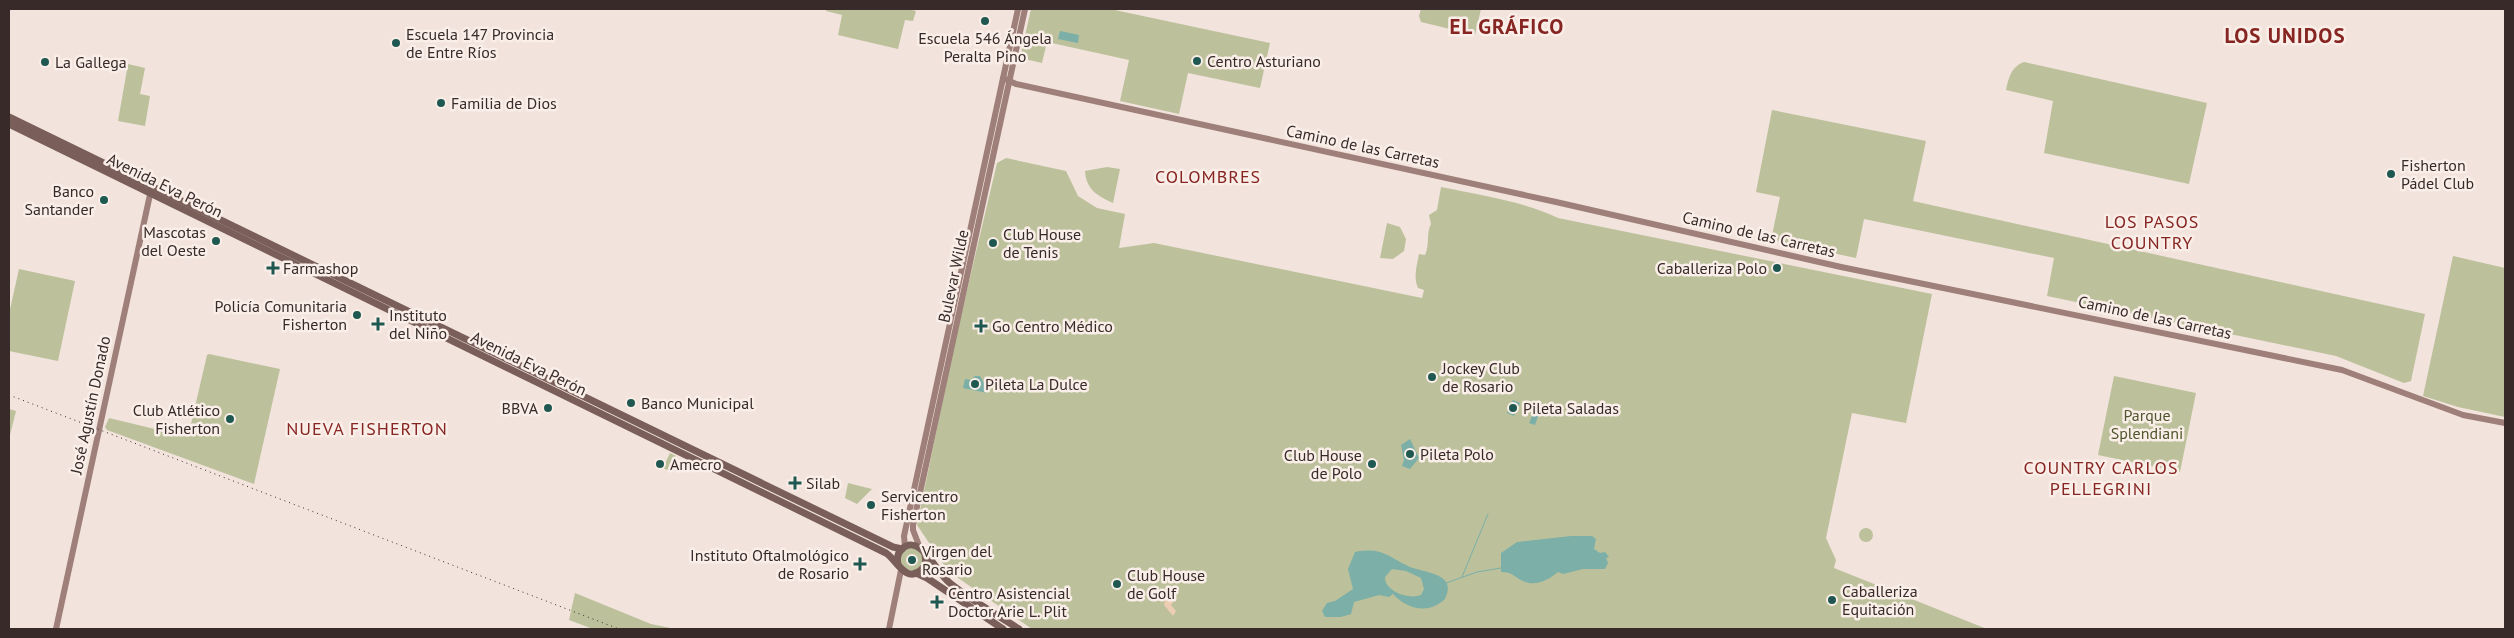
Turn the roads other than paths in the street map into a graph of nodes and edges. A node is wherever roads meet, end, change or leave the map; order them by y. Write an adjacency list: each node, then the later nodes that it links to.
1 (1018, 9): 3 (street, Bulevar Wilde)
2 (1025, 9): 3 (street, Bulevar Wilde)
3 (1006, 79): 7 (street, Camino de las Carretas); 8 (street, Bulevar Wilde); 9 (street, Bulevar Wilde)
4 (9, 117): 6 (main road, Avenida Eva Perón)
5 (9, 124): 6 (main road, Avenida Eva Perón)
6 (151, 190): 8 (main road, Avenida Eva Perón); 11 (main road, Avenida Eva Perón); 14 (street, José Agustín Donado)
7 (2505, 423)
8 (903, 548): 9 (main road); 11 (main road)
9 (920, 548): 10 (main road)
10 (925, 555): 12 (main road); 17 (main road)
11 (900, 568): 12 (main road); 13 (street)
12 (913, 573): 13 (street); 16 (main road)
13 (898, 591): 15 (street)
14 (56, 629)
15 (889, 629)
16 (1003, 629)
17 (1019, 629)

